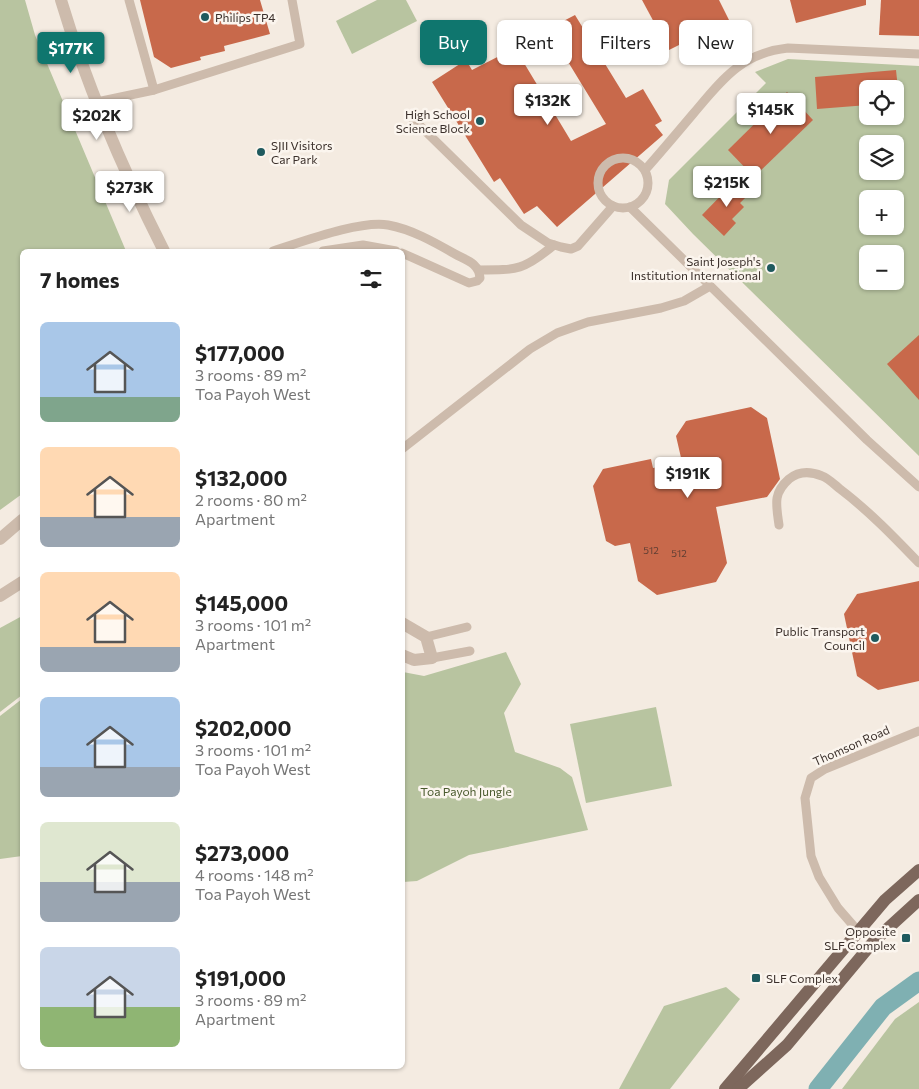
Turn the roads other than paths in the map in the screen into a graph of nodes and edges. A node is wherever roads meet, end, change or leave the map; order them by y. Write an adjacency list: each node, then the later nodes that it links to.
1 (61, 0): 6 (street)
2 (129, 0): 5 (lane)
3 (292, 0): 5 (lane)
4 (919, 54): 8 (lane)
5 (154, 90): 6 (lane)
6 (97, 102): 12 (street)
7 (410, 116): 11 (lane)
8 (645, 170): 9 (lane); 10 (lane)
9 (613, 206): 10 (lane); 11 (lane)
10 (630, 207): 18 (lane)
11 (554, 245): 17 (lane)
12 (163, 249)
13 (279, 249): 17 (lane)
14 (336, 249): 15 (lane)
15 (385, 249)
16 (405, 255): 17 (lane)
17 (480, 270)
18 (710, 286): 19 (lane); 20 (lane)
19 (405, 447)
20 (919, 487)
21 (20, 522): 23 (street)
22 (779, 524): 24 (lane)
23 (0, 539)
24 (919, 563)
25 (20, 583): 26 (street)
26 (0, 596)
27 (405, 625): 29 (street)
28 (467, 627): 29 (lane)
29 (426, 637): 32 (street)
30 (470, 651): 32 (lane)
31 (405, 656): 32 (street)
32 (432, 658)
33 (919, 730): 36 (lane, Thomson Road)
34 (919, 870): 36 (main road)
35 (919, 900): 38 (main road)
36 (858, 930): 37 (main road)
37 (726, 1089)
38 (738, 1089)

